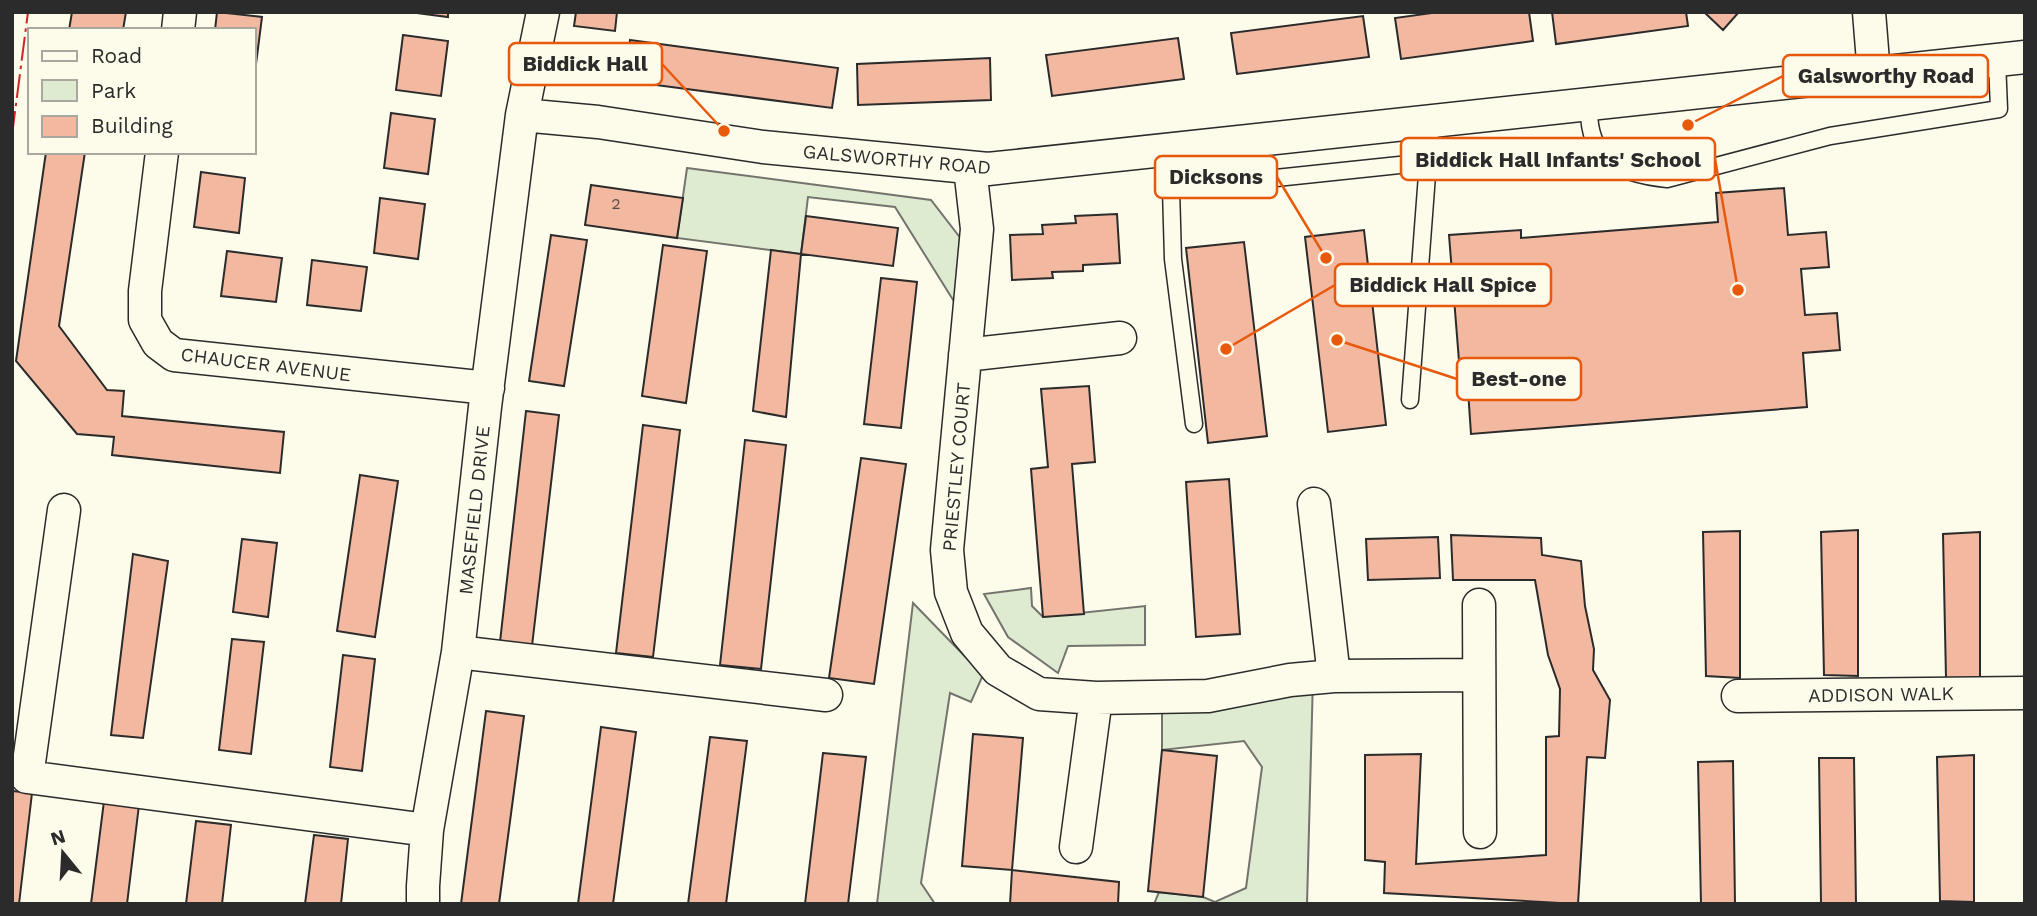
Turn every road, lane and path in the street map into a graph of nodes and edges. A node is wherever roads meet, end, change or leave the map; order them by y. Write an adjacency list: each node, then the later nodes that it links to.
1 (543, 12): 6 (street, MASEFIELD DRIVE)
2 (1869, 12): 4 (street)
3 (2011, 59): 4 (street, GALSWORTHY ROAD); 5 (lane)
4 (1874, 74): 5 (street, GALSWORTHY ROAD)
5 (1589, 105): 7 (street, GALSWORTHY ROAD)
6 (522, 115): 11 (street, GALSWORTHY ROAD); 15 (street, MASEFIELD DRIVE)
7 (1431, 122): 8 (street, GALSWORTHY ROAD); 10 (lane)
8 (1162, 149): 11 (street, GALSWORTHY ROAD); 12 (lane)
9 (162, 154): 15 (street, CHAUCER AVENUE)
10 (1428, 162): 12 (lane); 16 (lane)
11 (970, 168): 14 (street, PRIESTLEY COURT)
12 (1171, 189): 17 (lane)
13 (1120, 338): 14 (street, PRIESTLEY COURT)
14 (965, 355): 27 (street, PRIESTLEY COURT)
15 (488, 388): 21 (street, MASEFIELD DRIVE)
16 (1410, 400)
17 (1194, 424)
18 (1314, 504): 23 (street)
19 (64, 510): 28 (street)
20 (1479, 605): 22 (street)
21 (458, 652): 25 (street); 28 (street, MASEFIELD DRIVE)
22 (1479, 675): 23 (street, PRIESTLEY COURT); 29 (street)
23 (1334, 676): 27 (street, PRIESTLEY COURT)
24 (2025, 692): 26 (street, ADDISON WALK)
25 (826, 695)
26 (1738, 696)
27 (1096, 698): 30 (street)
28 (428, 830): 31 (street, MASEFIELD DRIVE)
29 (1480, 832)
30 (1076, 847)
31 (424, 904)

